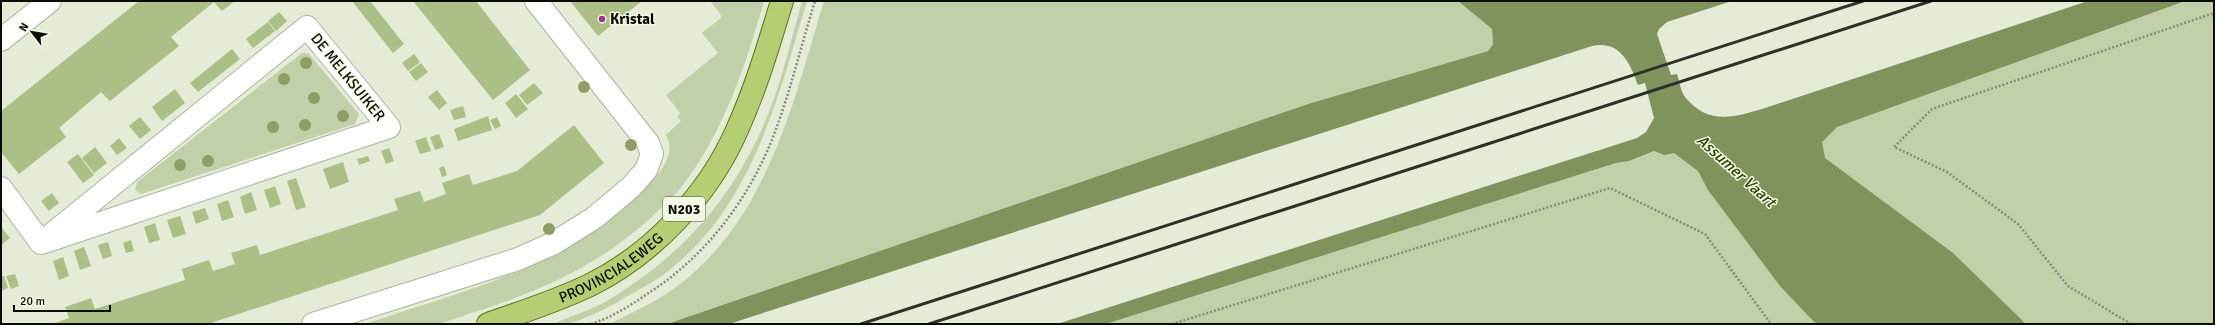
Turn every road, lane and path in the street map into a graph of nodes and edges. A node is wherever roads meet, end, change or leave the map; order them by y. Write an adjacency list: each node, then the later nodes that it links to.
1 (50, 1): 5 (street)
2 (536, 1): 8 (street)
3 (782, 1): 9 (main road, PROVINCIALEWEG / N203)
4 (2214, 13): 12 (path)
5 (1, 40)
6 (1, 188): 7 (street)
7 (41, 243): 7 (street, DE MELKSUIKER)
8 (313, 324)
9 (488, 324)
10 (1172, 324): 11 (path)
11 (1771, 324)
12 (2131, 324)

